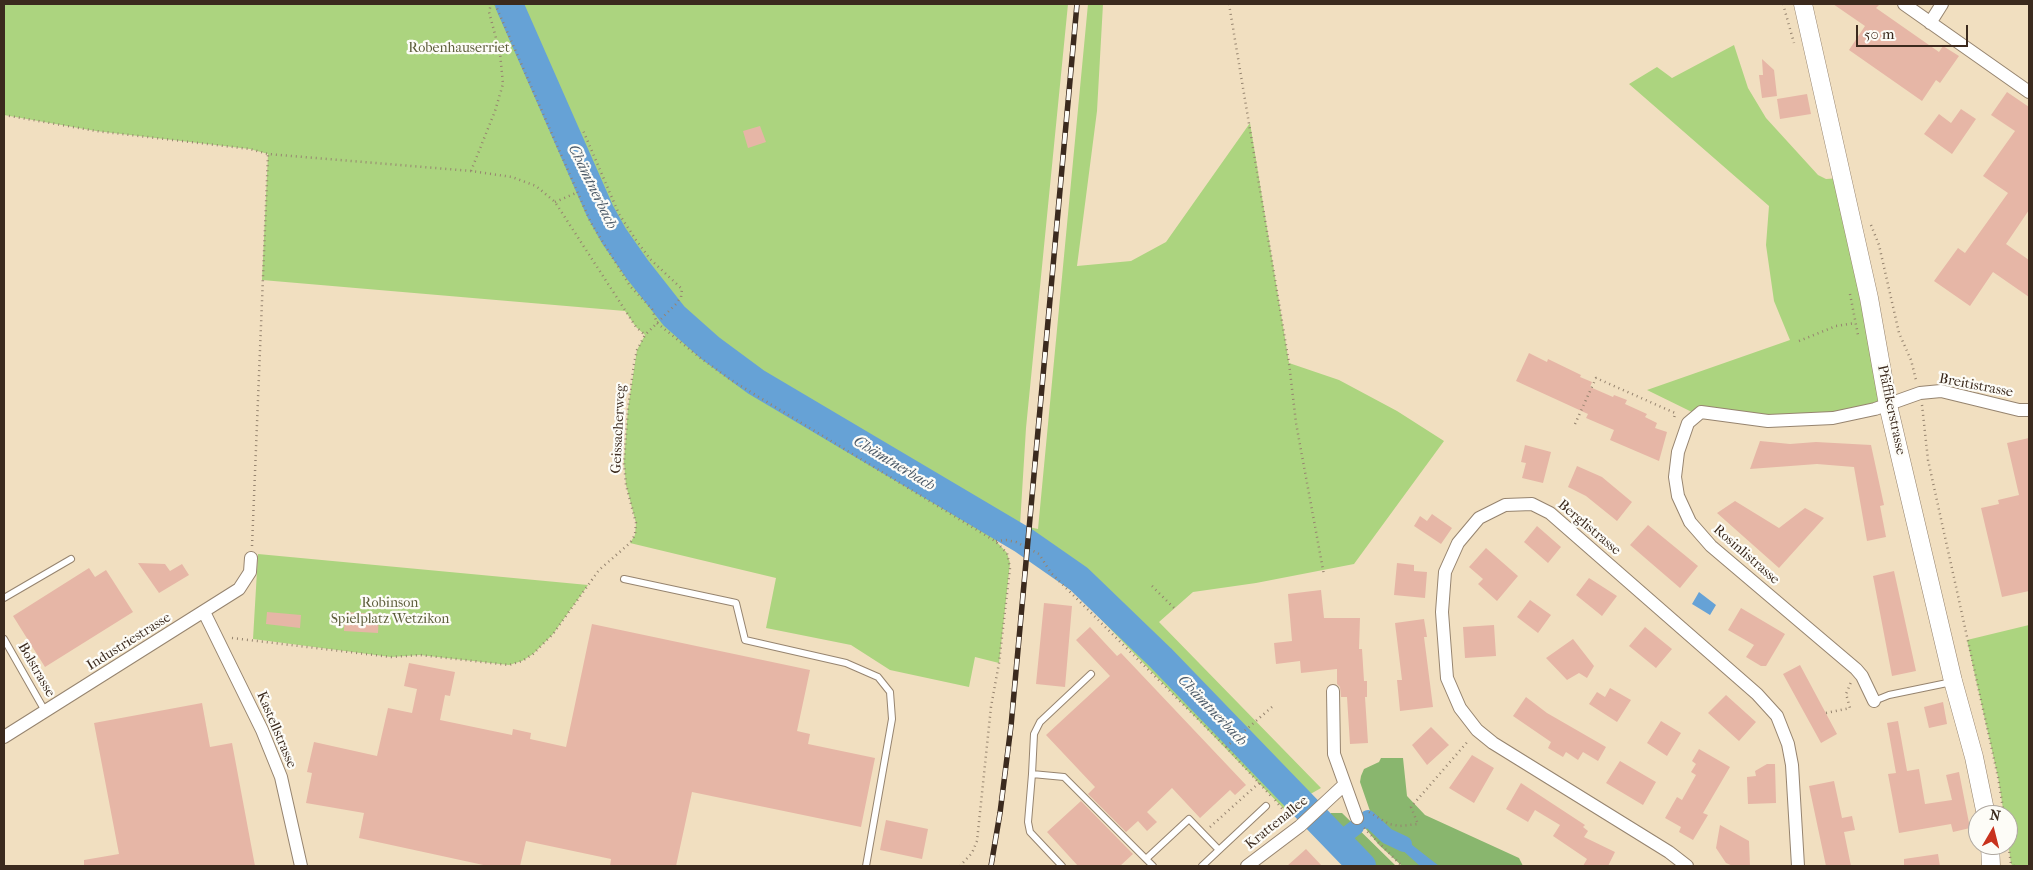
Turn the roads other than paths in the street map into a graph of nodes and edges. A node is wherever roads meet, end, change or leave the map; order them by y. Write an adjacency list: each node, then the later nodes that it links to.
1 (1803, 4): 6 (main road, Pfäffikerstrasse)
2 (1904, 4): 4 (street)
3 (1942, 4): 4 (street)
4 (1930, 23): 5 (street)
5 (2029, 92)
6 (1888, 405): 7 (street, Breitistrasse); 15 (main road, Pfäffikerstrasse); 17 (street, Rosinlistrasse)
7 (2029, 410)
8 (71, 558): 11 (lane)
9 (251, 558): 12 (street, Industriestrasse)
10 (624, 579): 28 (lane)
11 (4, 598)
12 (204, 612): 18 (street, Industriestrasse); 27 (street, Kastellstrasse)
13 (4, 639): 18 (lane, Bolstrasse)
14 (1091, 674): 20 (lane)
15 (1953, 682): 17 (lane); 22 (main road, Pfäffikerstrasse)
16 (1333, 691): 21 (street)
17 (1874, 701)
18 (46, 712): 19 (street, Industriestrasse)
19 (4, 738)
20 (1032, 774): 26 (lane); 29 (lane)
21 (1344, 785): 24 (street); 32 (street, Krattenallee)
22 (1984, 805)
23 (1266, 806): 25 (lane)
24 (1357, 818)
25 (1219, 850): 26 (lane); 31 (lane)
26 (1146, 859): 30 (lane)
27 (301, 866)
28 (866, 866)
29 (1062, 866)
30 (1152, 866)
31 (1202, 866)
32 (1247, 866)
33 (1687, 866): 34 (street, Berglistrasse)
34 (1798, 866)

